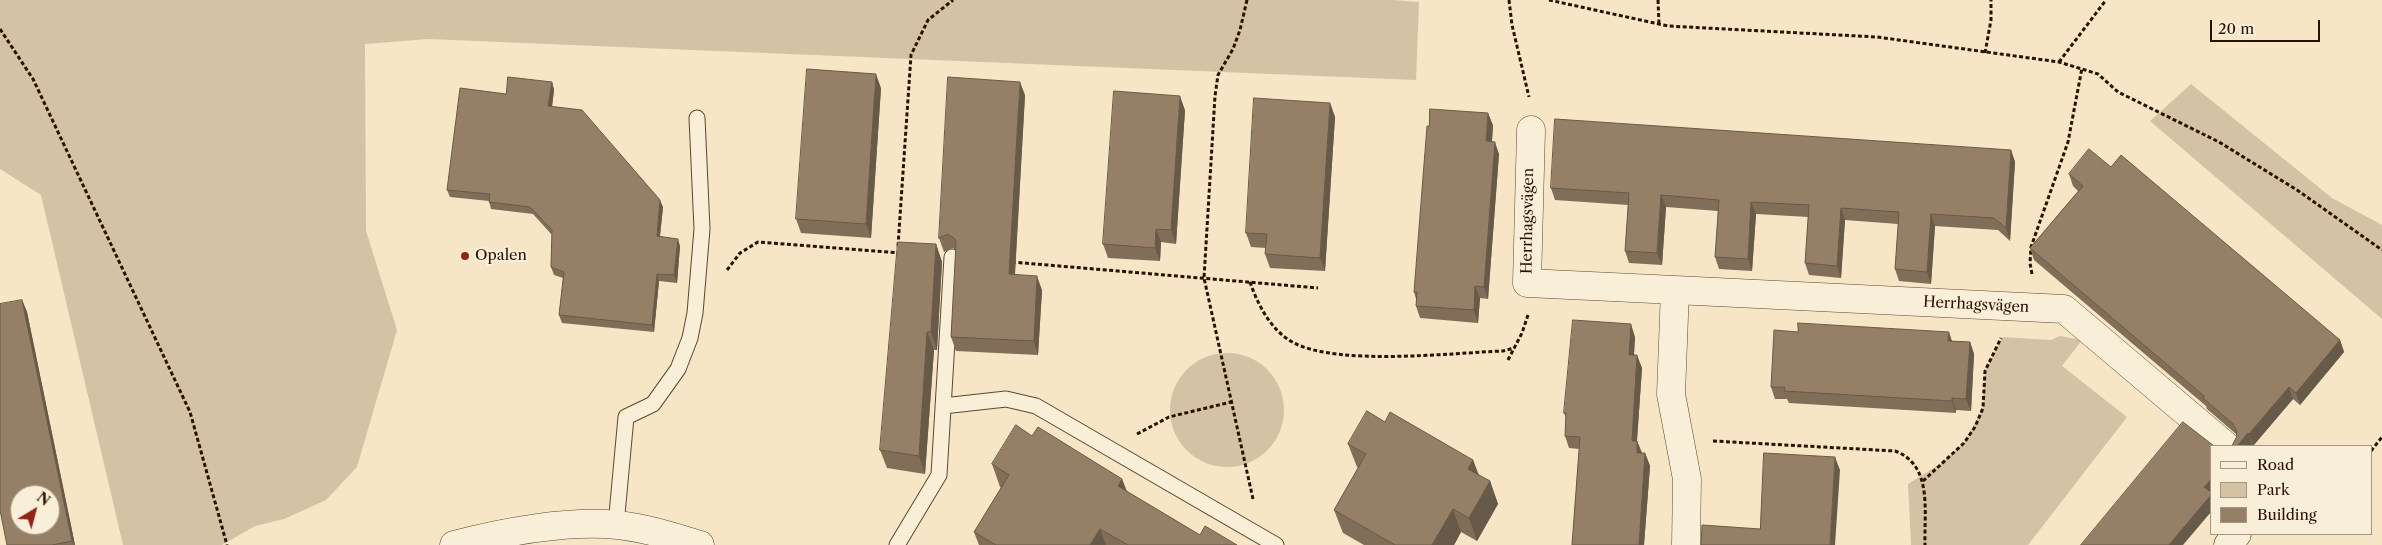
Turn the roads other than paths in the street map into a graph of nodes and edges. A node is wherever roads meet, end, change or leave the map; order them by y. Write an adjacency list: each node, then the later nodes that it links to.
1 (697, 118): 7 (lane)
2 (1531, 130): 4 (street, Herrhagsvägen)
3 (952, 257): 5 (lane)
4 (1676, 290): 6 (street, Herrhagsvägen); 13 (street)
5 (943, 406): 11 (lane); 12 (lane)
6 (2225, 445)
7 (616, 525): 9 (street); 10 (street)
8 (2236, 535): 14 (street)
9 (454, 545)
10 (700, 545)
11 (897, 545)
12 (1276, 545)
13 (1686, 545)
14 (2228, 545)

